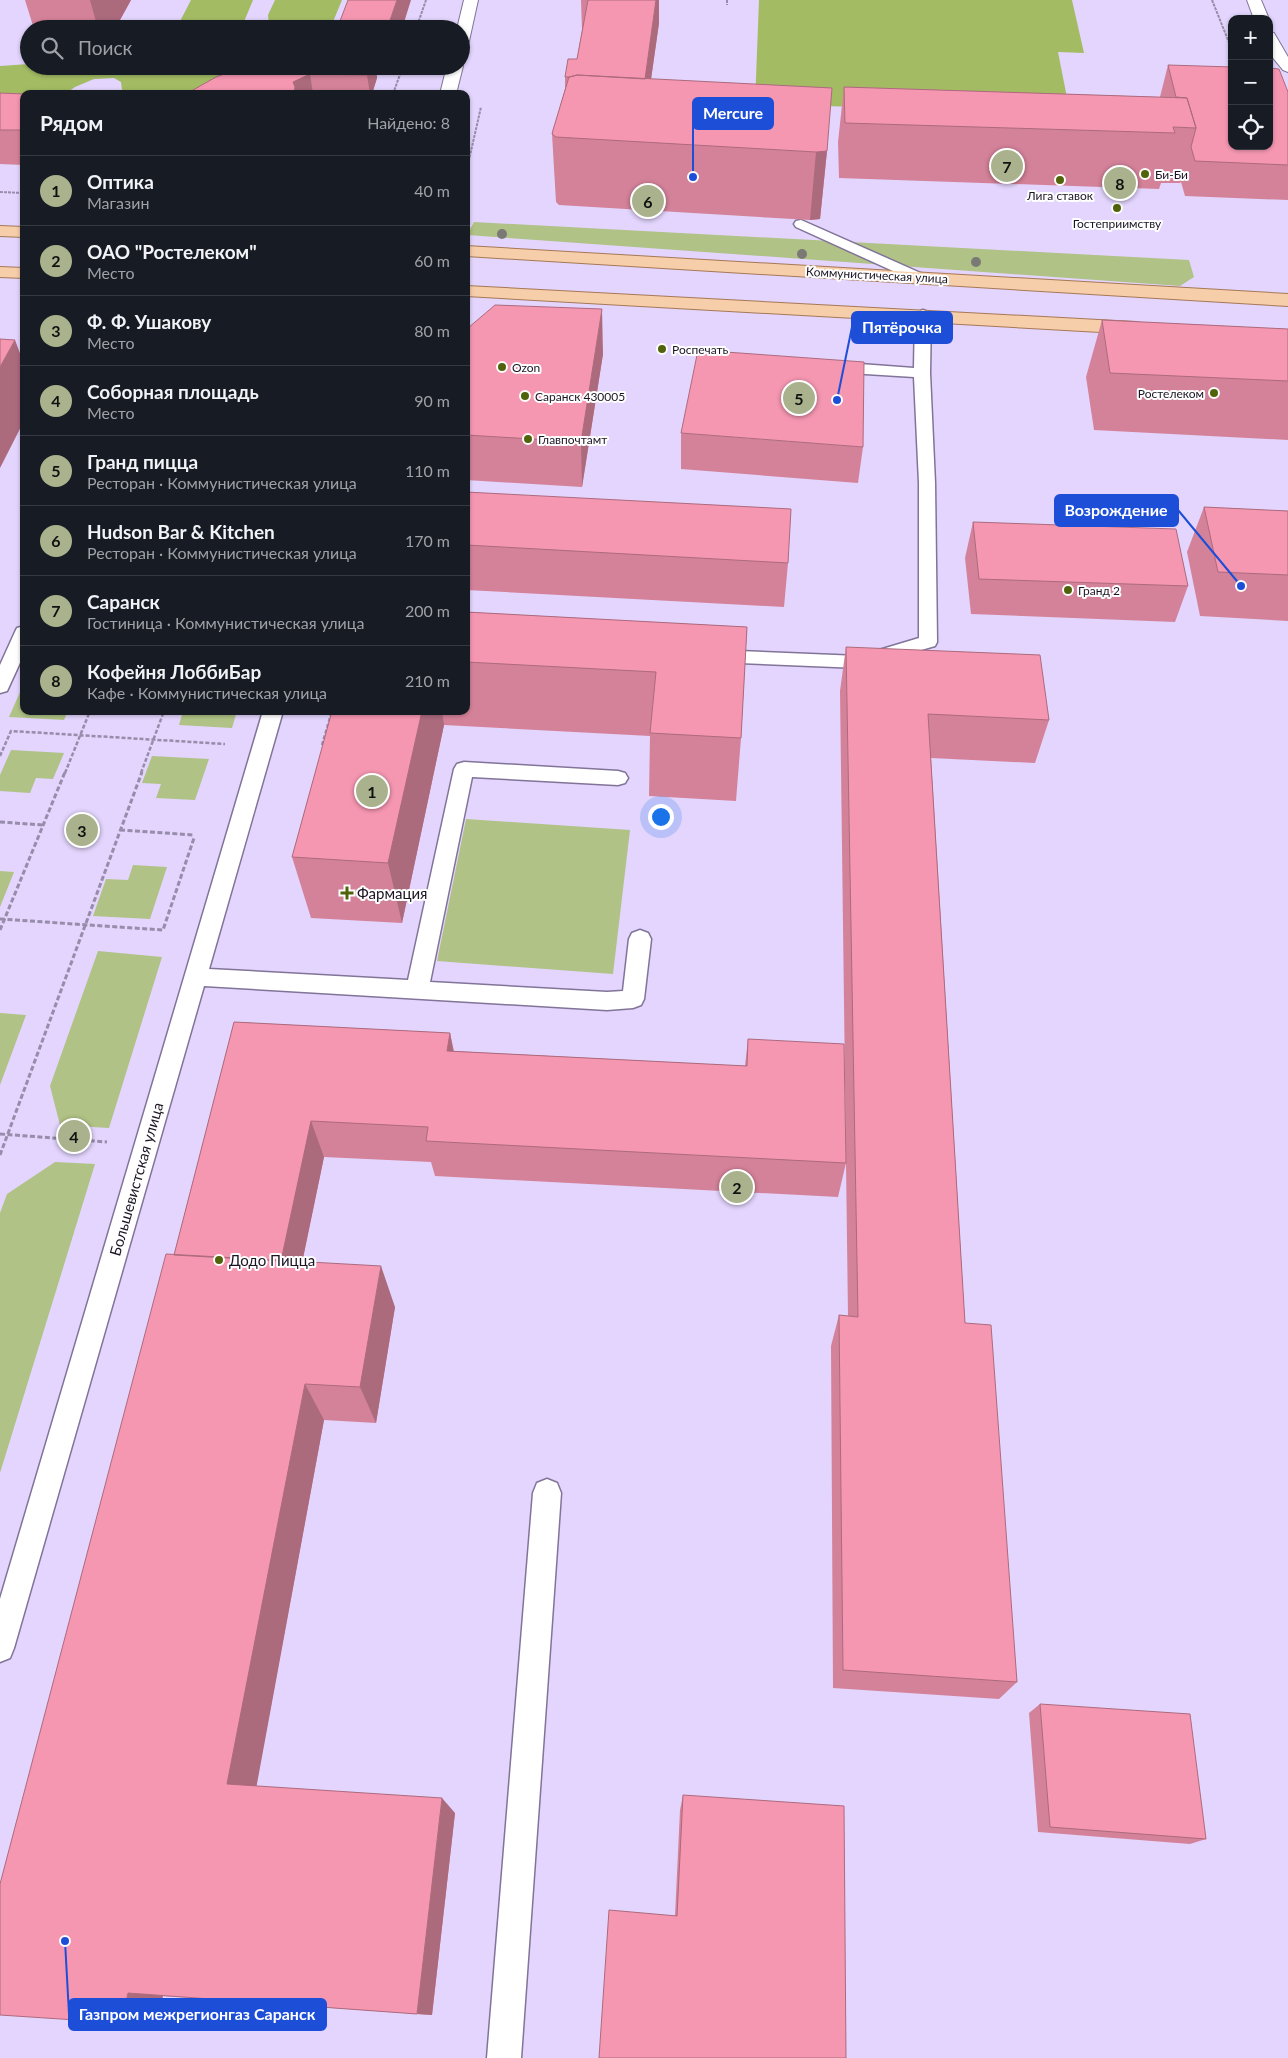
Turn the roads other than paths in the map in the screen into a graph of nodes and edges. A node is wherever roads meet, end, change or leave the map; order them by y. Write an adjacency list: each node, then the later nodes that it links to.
1 (471, 0): 4 (street)
2 (1254, 0): 3 (street)
3 (1260, 15)
4 (466, 20)
5 (1273, 44): 6 (street)
6 (1288, 67)
7 (453, 75): 8 (street)
8 (449, 90)
9 (801, 224): 15 (lane)
10 (0, 231): 11 (main road)
11 (20, 232)
12 (470, 251): 15 (main road, Коммунистическая улица)
13 (0, 272): 14 (main road)
14 (20, 273)
15 (920, 278): 17 (main road, Коммунистическая улица)
16 (470, 291): 18 (main road)
17 (1288, 300)
18 (923, 315): 19 (main road); 21 (lane)
19 (1150, 329)
20 (816, 366): 21 (lane)
21 (922, 373): 23 (lane)
22 (20, 641): 24 (lane)
23 (699, 656)
24 (0, 686)
25 (272, 715): 28 (lane, Большевистская улица)
26 (618, 778): 29 (lane)
27 (640, 939): 29 (lane)
28 (195, 977): 29 (lane); 31 (lane, Большевистская улица)
29 (417, 990)
30 (546, 1493): 32 (lane)
31 (0, 1648)
32 (504, 2058)

